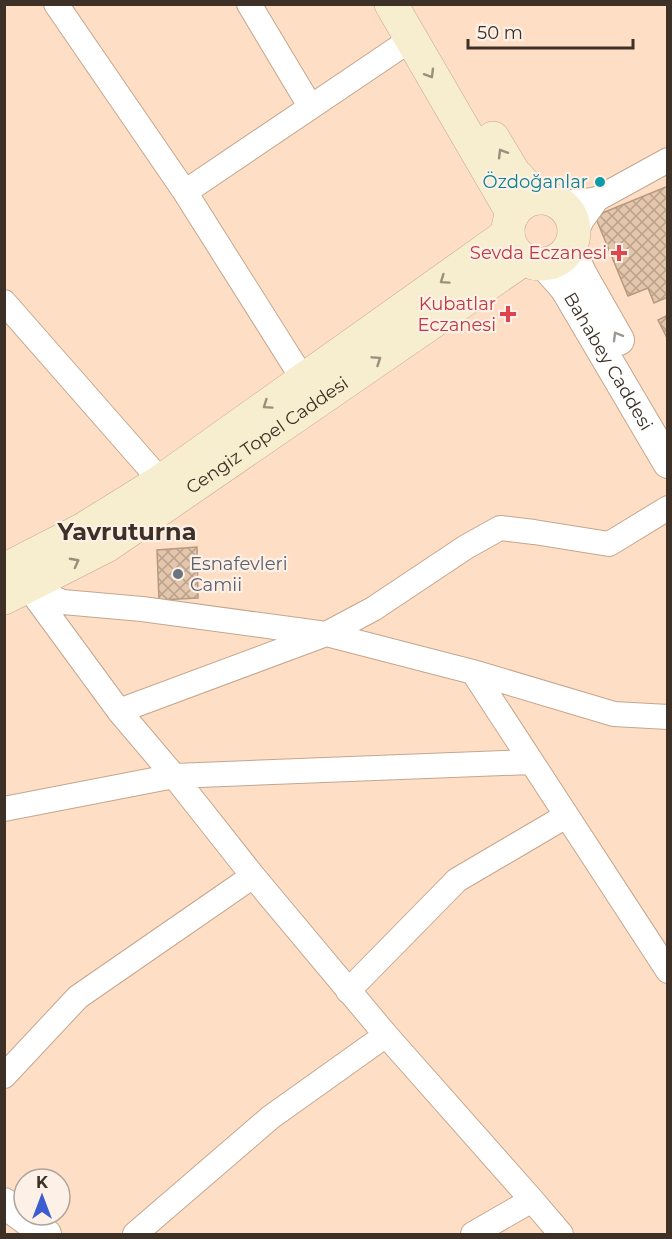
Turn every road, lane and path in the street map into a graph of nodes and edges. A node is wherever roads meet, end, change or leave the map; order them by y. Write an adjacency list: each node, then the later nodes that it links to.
1 (56, 4): 8 (street)
2 (249, 4): 6 (street)
3 (391, 4): 5 (main road)
4 (413, 4): 10 (main road, one-way to 4)
5 (410, 40): 6 (street); 10 (main road, one-way to 10)
6 (310, 106): 8 (street)
7 (668, 160): 9 (street)
8 (185, 192): 12 (street)
9 (597, 199): 10 (street); 10 (street)
10 (541, 232): 12 (main road, Cengiz Topel Caddesi, one-way to 12); 13 (street, Bahabey Caddesi, one-way to 10); 14 (street, Bahabey Caddesi); 17 (main road, Cengiz Topel Caddesi, one-way to 10)
11 (4, 302): 15 (street)
12 (303, 379): 15 (main road, Cengiz Topel Caddesi, one-way to 15)
13 (668, 423)
14 (668, 463)
15 (161, 481): 17 (main road, Cengiz Topel Caddesi)
16 (668, 508): 18 (street)
17 (12, 585): 18 (street); 20 (street)
18 (326, 634): 19 (street); 20 (street)
19 (473, 672): 21 (street); 22 (street)
20 (119, 711): 23 (street)
21 (668, 717)
22 (531, 762): 23 (street); 25 (street)
23 (174, 776): 24 (street); 26 (street)
24 (4, 809)
25 (566, 816): 27 (street); 28 (street)
26 (253, 876): 28 (street); 30 (street)
27 (668, 971)
28 (348, 991): 29 (street)
29 (386, 1035): 31 (street); 34 (street)
30 (4, 1076)
31 (532, 1200): 35 (street); 36 (street)
32 (4, 1203): 33 (street)
33 (46, 1234)
34 (135, 1234)
35 (473, 1234)
36 (561, 1234)

